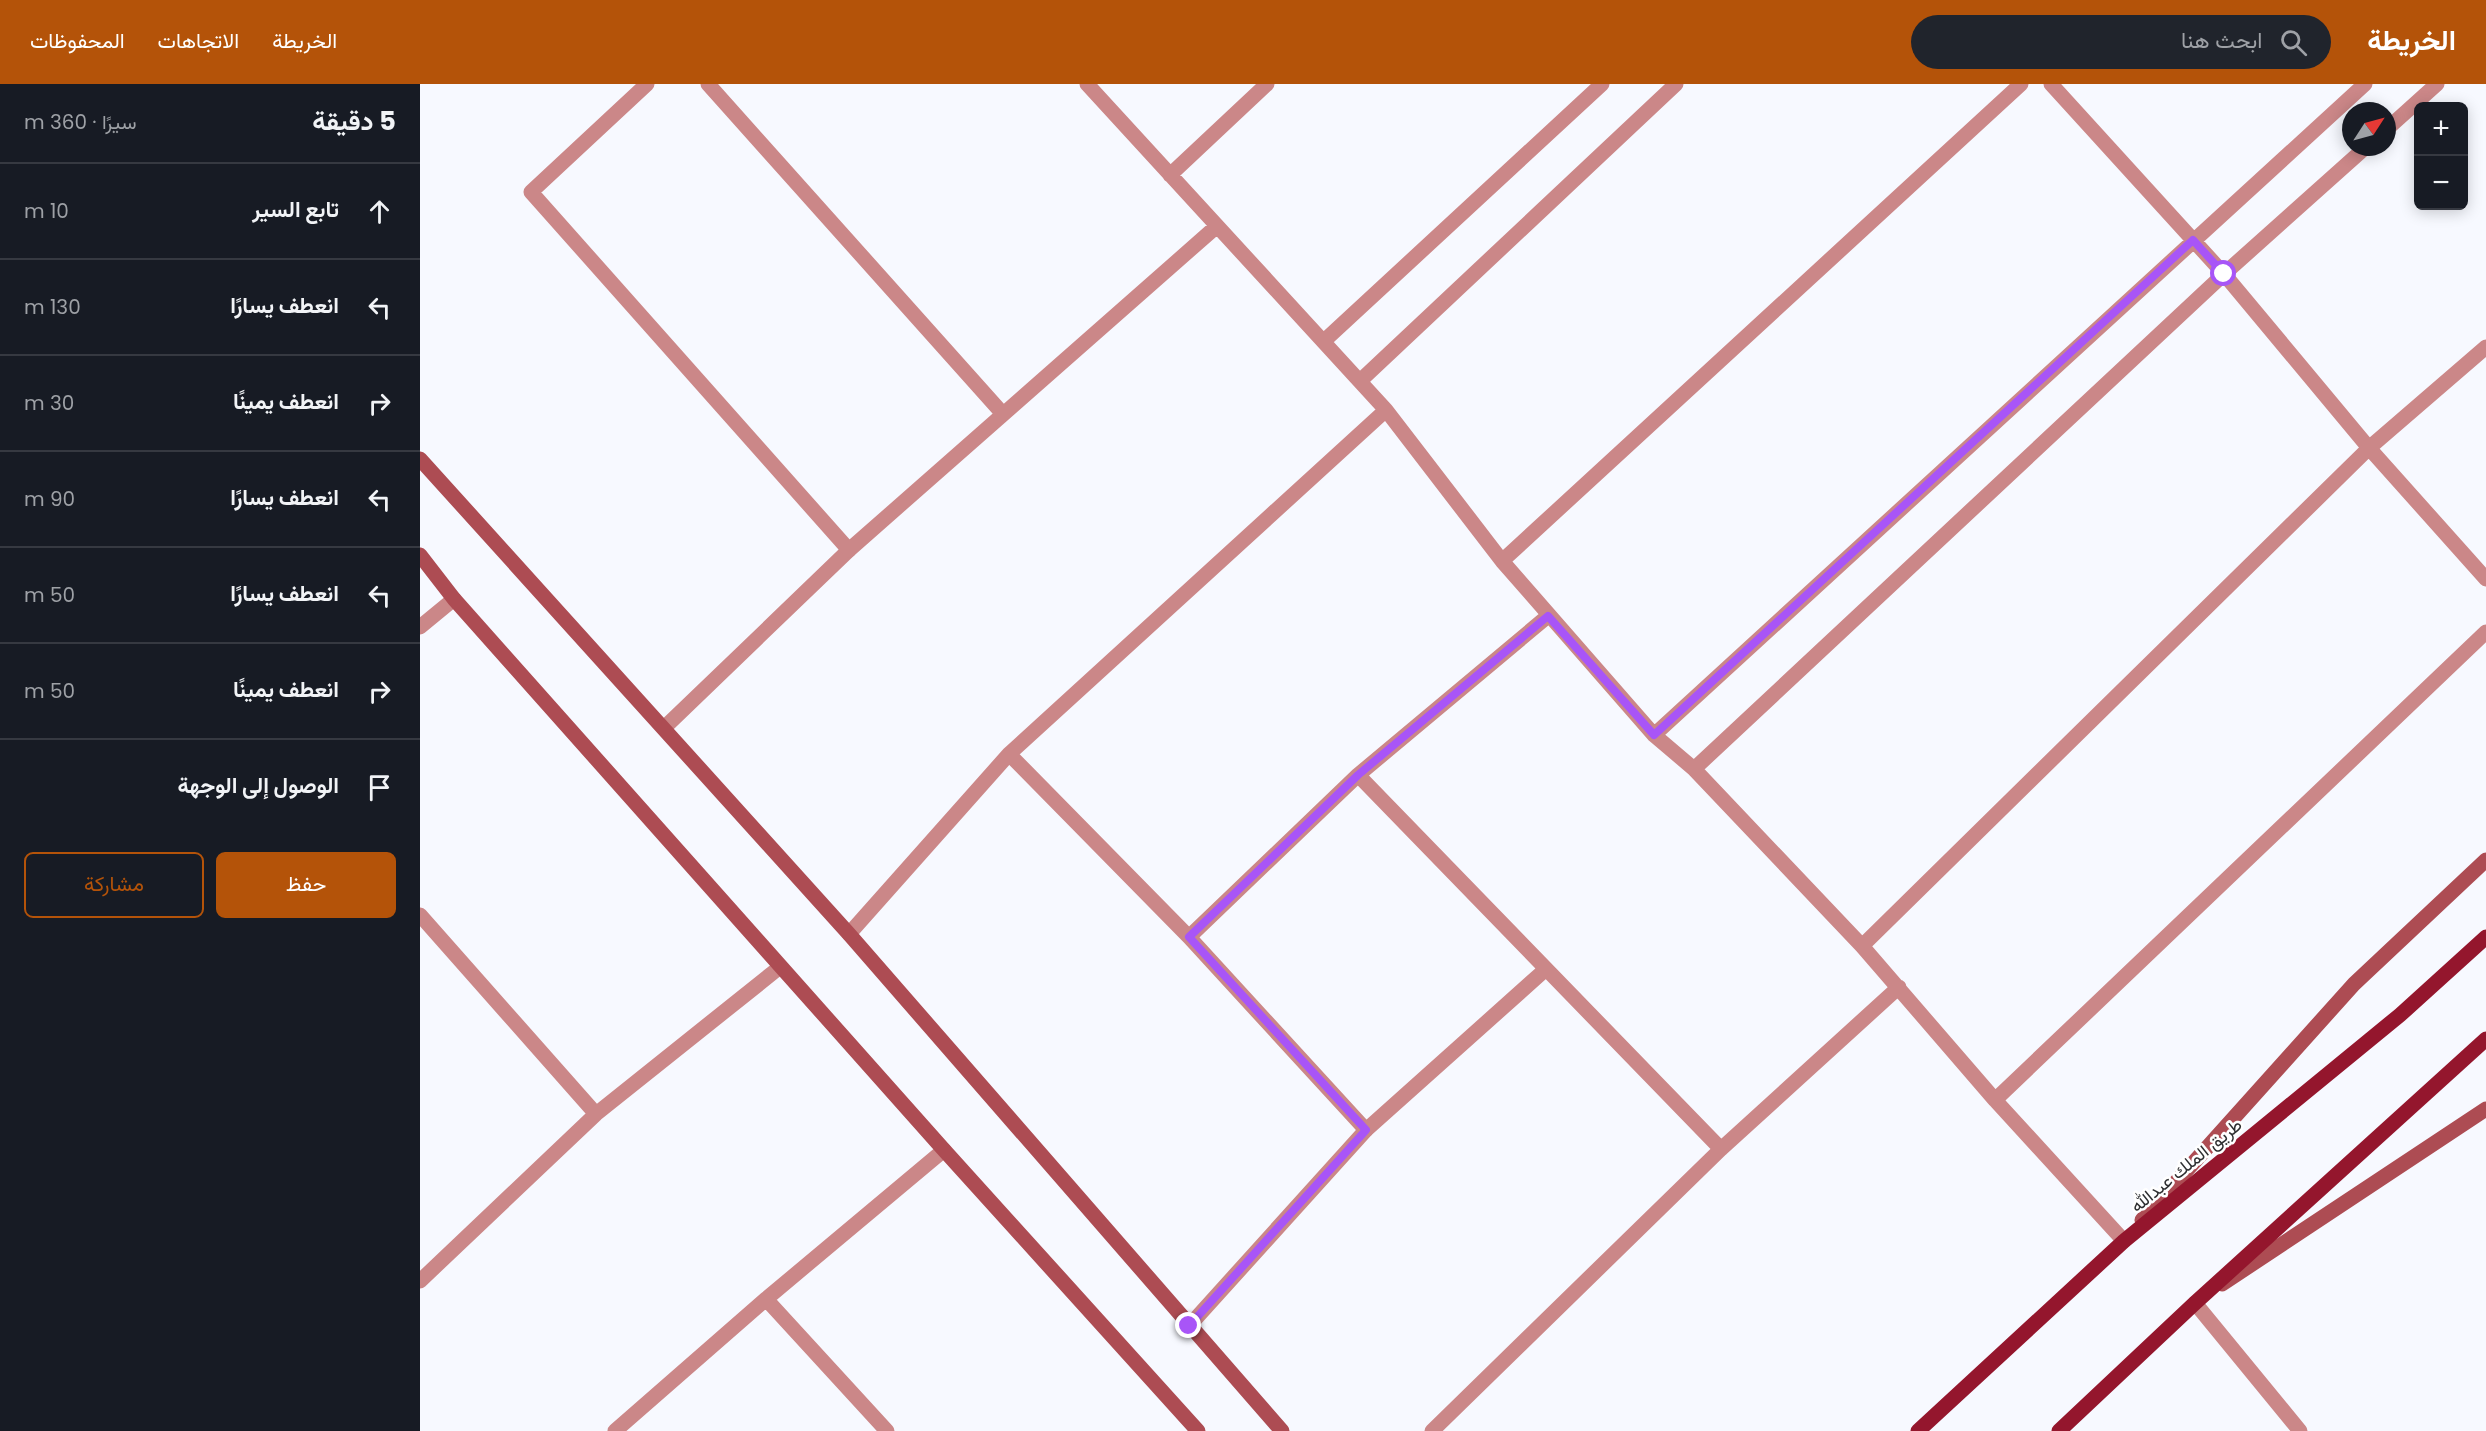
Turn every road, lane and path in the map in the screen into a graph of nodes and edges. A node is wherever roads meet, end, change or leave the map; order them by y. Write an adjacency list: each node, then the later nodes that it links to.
1 (647, 84): 24 (street)
2 (708, 84): 21 (street)
3 (1087, 84): 13 (street)
4 (1267, 84): 13 (street)
5 (1602, 84): 17 (street)
6 (1676, 84): 19 (street)
7 (2021, 84): 26 (street)
8 (2051, 84): 15 (street)
9 (2365, 84): 15 (street)
10 (2437, 84): 11 (street)
11 (2396, 121)
12 (2356, 156): 16 (street)
13 (1170, 175): 14 (street)
14 (1217, 226): 17 (street); 21 (street)
15 (2193, 240): 16 (street); 33 (street)
16 (2224, 274): 22 (street); 35 (street)
17 (1324, 341): 19 (street)
18 (2486, 347): 22 (street)
19 (1360, 381): 20 (street)
20 (1386, 410): 26 (street); 34 (street)
21 (1003, 414): 24 (street)
22 (2369, 448): 27 (street); 42 (street)
23 (420, 459): 32 (street)
24 (849, 550): 32 (street)
25 (420, 555): 28 (street)
26 (1502, 561): 29 (street)
27 (2486, 579)
28 (454, 599): 30 (street); 43 (street)
29 (1548, 616): 33 (street); 36 (street)
30 (420, 627)
31 (2486, 632): 47 (street)
32 (664, 728): 39 (street)
33 (1654, 735): 35 (street)
34 (1009, 754): 39 (street); 40 (street)
35 (1694, 770): 42 (street)
36 (1358, 775): 40 (street); 44 (street)
37 (2486, 860): 53 (street)
38 (421, 918): 49 (street)
39 (849, 934): 57 (street)
40 (1189, 937): 50 (street)
41 (2486, 938): 53 (main road, طريق الملك عبدالله)
42 (1862, 946): 45 (street)
43 (780, 967): 49 (street); 52 (street)
44 (1546, 969): 50 (street); 51 (street)
45 (1899, 987): 47 (street); 51 (street)
46 (2482, 1043): 56 (main road)
47 (1995, 1100): 53 (street)
48 (2486, 1109): 56 (street)
49 (596, 1114): 54 (street)
50 (1366, 1130): 57 (street)
51 (1721, 1149): 62 (street)
52 (944, 1150): 55 (street); 60 (street)
53 (2124, 1241): 63 (main road, طريق الملك عبدالله)
54 (420, 1281)
55 (766, 1299): 58 (street); 59 (street)
56 (2195, 1303): 64 (main road); 65 (street)
57 (1189, 1326): 61 (street)
58 (615, 1431)
59 (887, 1431)
60 (1198, 1431)
61 (1282, 1431)
62 (1432, 1431)
63 (1918, 1431)
64 (2059, 1431)
65 (2300, 1431)

